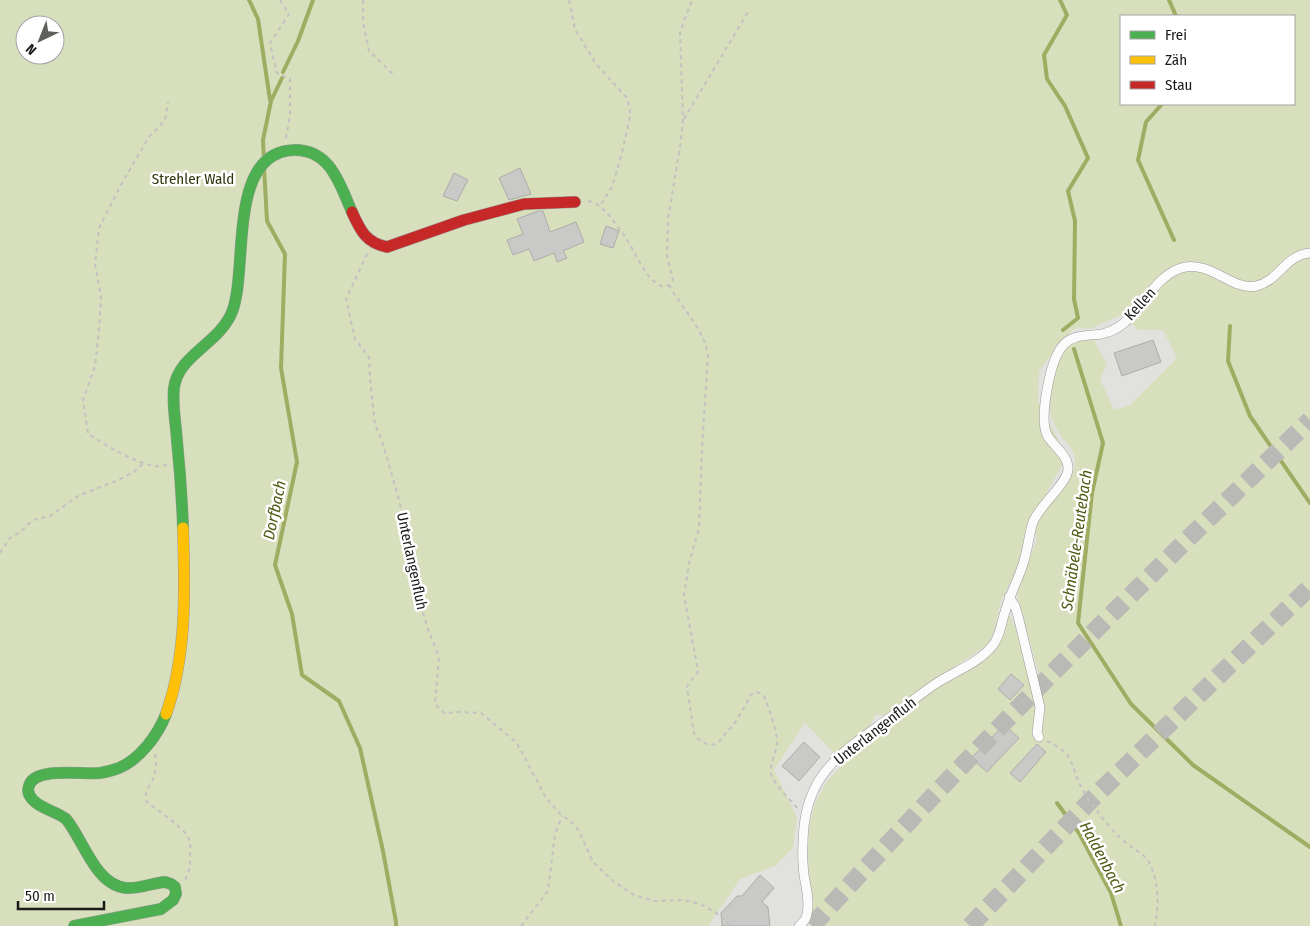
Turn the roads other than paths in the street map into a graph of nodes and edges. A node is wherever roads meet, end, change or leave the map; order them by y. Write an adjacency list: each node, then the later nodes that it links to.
1 (575, 202): 6 (street)
2 (1310, 253): 3 (street, Kellen)
3 (1068, 472): 4 (street, Unterlangenfluh)
4 (1009, 597): 5 (street); 7 (street, Unterlangenfluh)
5 (1039, 738)
6 (74, 926)
7 (799, 926)

